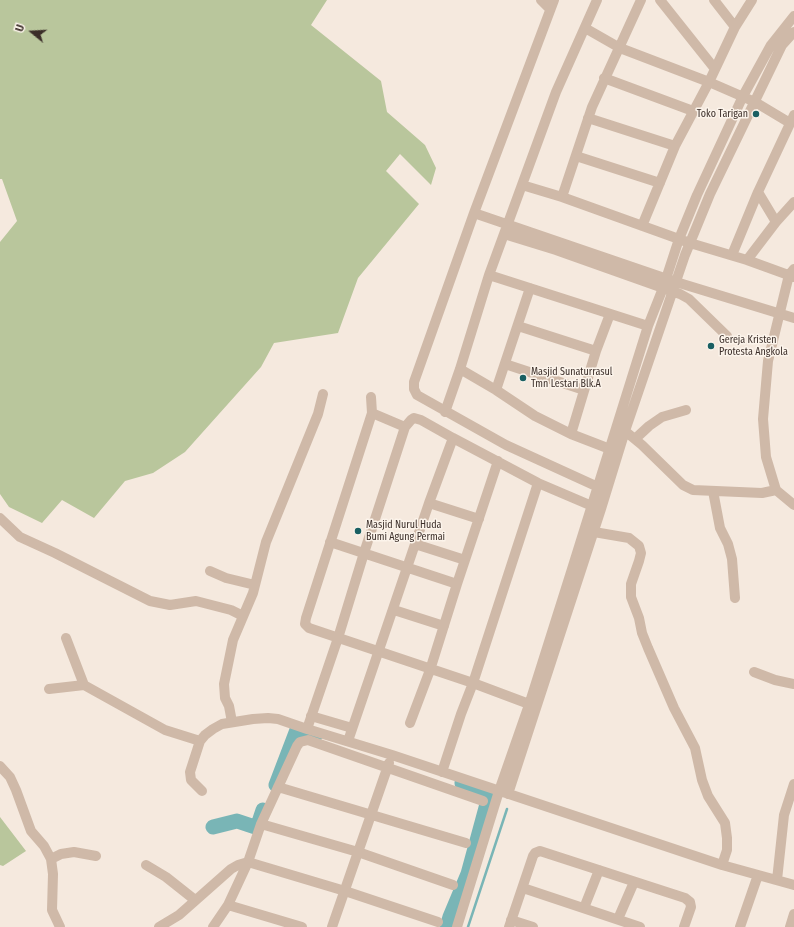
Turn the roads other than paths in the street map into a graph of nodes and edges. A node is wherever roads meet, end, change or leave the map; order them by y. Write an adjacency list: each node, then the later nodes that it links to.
1 (541, 0): 7 (street)
2 (597, 0): 9 (street)
3 (641, 0): 12 (street)
4 (660, 0): 13 (street)
5 (714, 0): 10 (street)
6 (752, 0): 10 (street)
7 (552, 4): 28 (street)
8 (794, 16): 16 (street)
9 (585, 28): 12 (street); 24 (street)
10 (735, 28): 13 (street)
11 (794, 32): 17 (street)
12 (620, 48): 14 (street); 15 (street)
13 (715, 69): 15 (street)
14 (604, 78): 18 (street); 20 (street)
15 (709, 82): 16 (street); 18 (street)
16 (743, 96): 17 (street); 33 (street)
17 (755, 102): 19 (street); 34 (street)
18 (693, 111): 21 (street)
19 (793, 117): 25 (street)
20 (588, 118): 21 (street); 22 (street)
21 (675, 146): 23 (street)
22 (576, 156): 23 (street); 26 (street)
23 (660, 183): 31 (street)
24 (522, 185): 26 (street); 30 (street)
25 (758, 192): 29 (street); 35 (street)
26 (562, 197): 31 (street)
27 (794, 202): 29 (street)
28 (474, 213): 30 (street); 56 (street)
29 (776, 222): 36 (street)
30 (508, 224): 32 (street); 39 (street)
31 (642, 226): 33 (street)
32 (504, 234): 38 (street); 41 (street)
33 (680, 239): 34 (street); 39 (street)
34 (690, 243): 35 (street); 39 (street)
35 (732, 255): 36 (street)
36 (747, 260): 37 (street)
37 (792, 274): 42 (street)
38 (489, 275): 40 (street); 50 (street)
39 (671, 280): 41 (street); 42 (street)
40 (530, 288): 43 (street); 45 (street)
41 (668, 290): 46 (street); 47 (street); 59 (street)
42 (780, 313): 44 (street); 67 (street)
43 (610, 314): 46 (street); 48 (street)
44 (794, 318)
45 (518, 326): 48 (street); 49 (street)
46 (648, 326): 63 (street)
47 (727, 336)
48 (596, 351): 52 (street)
49 (505, 364): 51 (street); 52 (street)
50 (460, 369): 51 (street); 56 (street)
51 (496, 390): 60 (street)
52 (584, 390): 60 (street)
53 (323, 394): 82 (street)
54 (371, 397): 57 (street)
55 (686, 410): 62 (street)
56 (445, 412): 66 (street)
57 (372, 413): 58 (street); 75 (street)
58 (405, 427): 61 (street); 77 (street)
59 (624, 431): 62 (street); 63 (street)
60 (571, 434): 63 (street)
61 (453, 438): 64 (street); 69 (street)
62 (635, 439): 68 (street)
63 (614, 451): 66 (street); 74 (street)
64 (498, 461): 65 (street); 73 (street)
65 (538, 483): 71 (street); 92 (street)
66 (598, 487): 71 (street)
67 (776, 490): 68 (street); 70 (street)
68 (713, 491): 83 (street)
69 (429, 503): 73 (street); 76 (street)
70 (794, 505)
71 (592, 506): 96 (street)
72 (0, 518): 85 (street)
73 (479, 519): 78 (street)
74 (594, 532): 110 (street); 120 (street)
75 (330, 542): 77 (street); 88 (street)
76 (415, 544): 78 (street); 79 (street)
77 (364, 553): 79 (street); 88 (street)
78 (465, 560): 81 (street)
79 (407, 568): 81 (street); 84 (street)
80 (210, 571): 82 (street)
81 (456, 584): 86 (street)
82 (255, 585): 85 (street)
83 (735, 598)
84 (394, 610): 86 (street); 89 (street)
85 (243, 616): 98 (street)
86 (444, 626): 90 (street)
87 (66, 638): 94 (street)
88 (338, 638): 89 (street); 97 (street)
89 (379, 651): 90 (street); 100 (street)
90 (430, 670): 92 (street); 99 (street)
91 (754, 672): 93 (street)
92 (473, 683): 96 (street); 106 (street)
93 (794, 684)
94 (84, 685): 95 (street); 102 (street)
95 (49, 689)
96 (529, 704): 110 (street)
97 (311, 716): 100 (street); 101 (street)
98 (232, 722): 101 (street); 102 (street)
99 (410, 723)
100 (352, 728): 103 (street)
101 (307, 729): 103 (street)
102 (200, 741): 109 (street)
103 (348, 741): 104 (street)
104 (390, 761): 106 (street); 108 (street); 111 (street); 112 (street)
105 (0, 766): 117 (street)
106 (442, 772): 110 (street)
107 (794, 784): 123 (street)
108 (278, 787): 112 (street); 113 (street)
109 (202, 791)
110 (504, 792): 120 (street); 141 (street)
111 (483, 801)
112 (372, 814): 114 (street); 115 (street)
113 (261, 824): 115 (street); 118 (street)
114 (466, 843)
115 (358, 852): 125 (street); 128 (street)
116 (96, 856): 117 (street)
117 (51, 859): 136 (street)
118 (248, 862): 128 (street); 129 (street); 130 (street)
119 (146, 865): 129 (street)
120 (722, 866): 122 (street)
121 (599, 870): 124 (street); 127 (street); 131 (street)
122 (758, 875): 123 (street); 145 (street)
123 (777, 880): 126 (street)
124 (634, 882): 133 (street); 144 (street)
125 (453, 885)
126 (794, 885)
127 (523, 888): 131 (street); 135 (street)
128 (345, 891): 134 (street); 140 (street)
129 (195, 900): 137 (street)
130 (228, 905): 138 (street); 139 (street)
131 (584, 908): 133 (street)
132 (794, 914): 146 (street)
133 (618, 919): 143 (street)
134 (438, 922)
135 (510, 923): 142 (street)
136 (60, 927)
137 (159, 927)
138 (213, 927)
139 (302, 927)
140 (332, 927)
141 (457, 927)
142 (533, 927)
143 (640, 927)
144 (684, 927)
145 (740, 927)
146 (790, 927)

